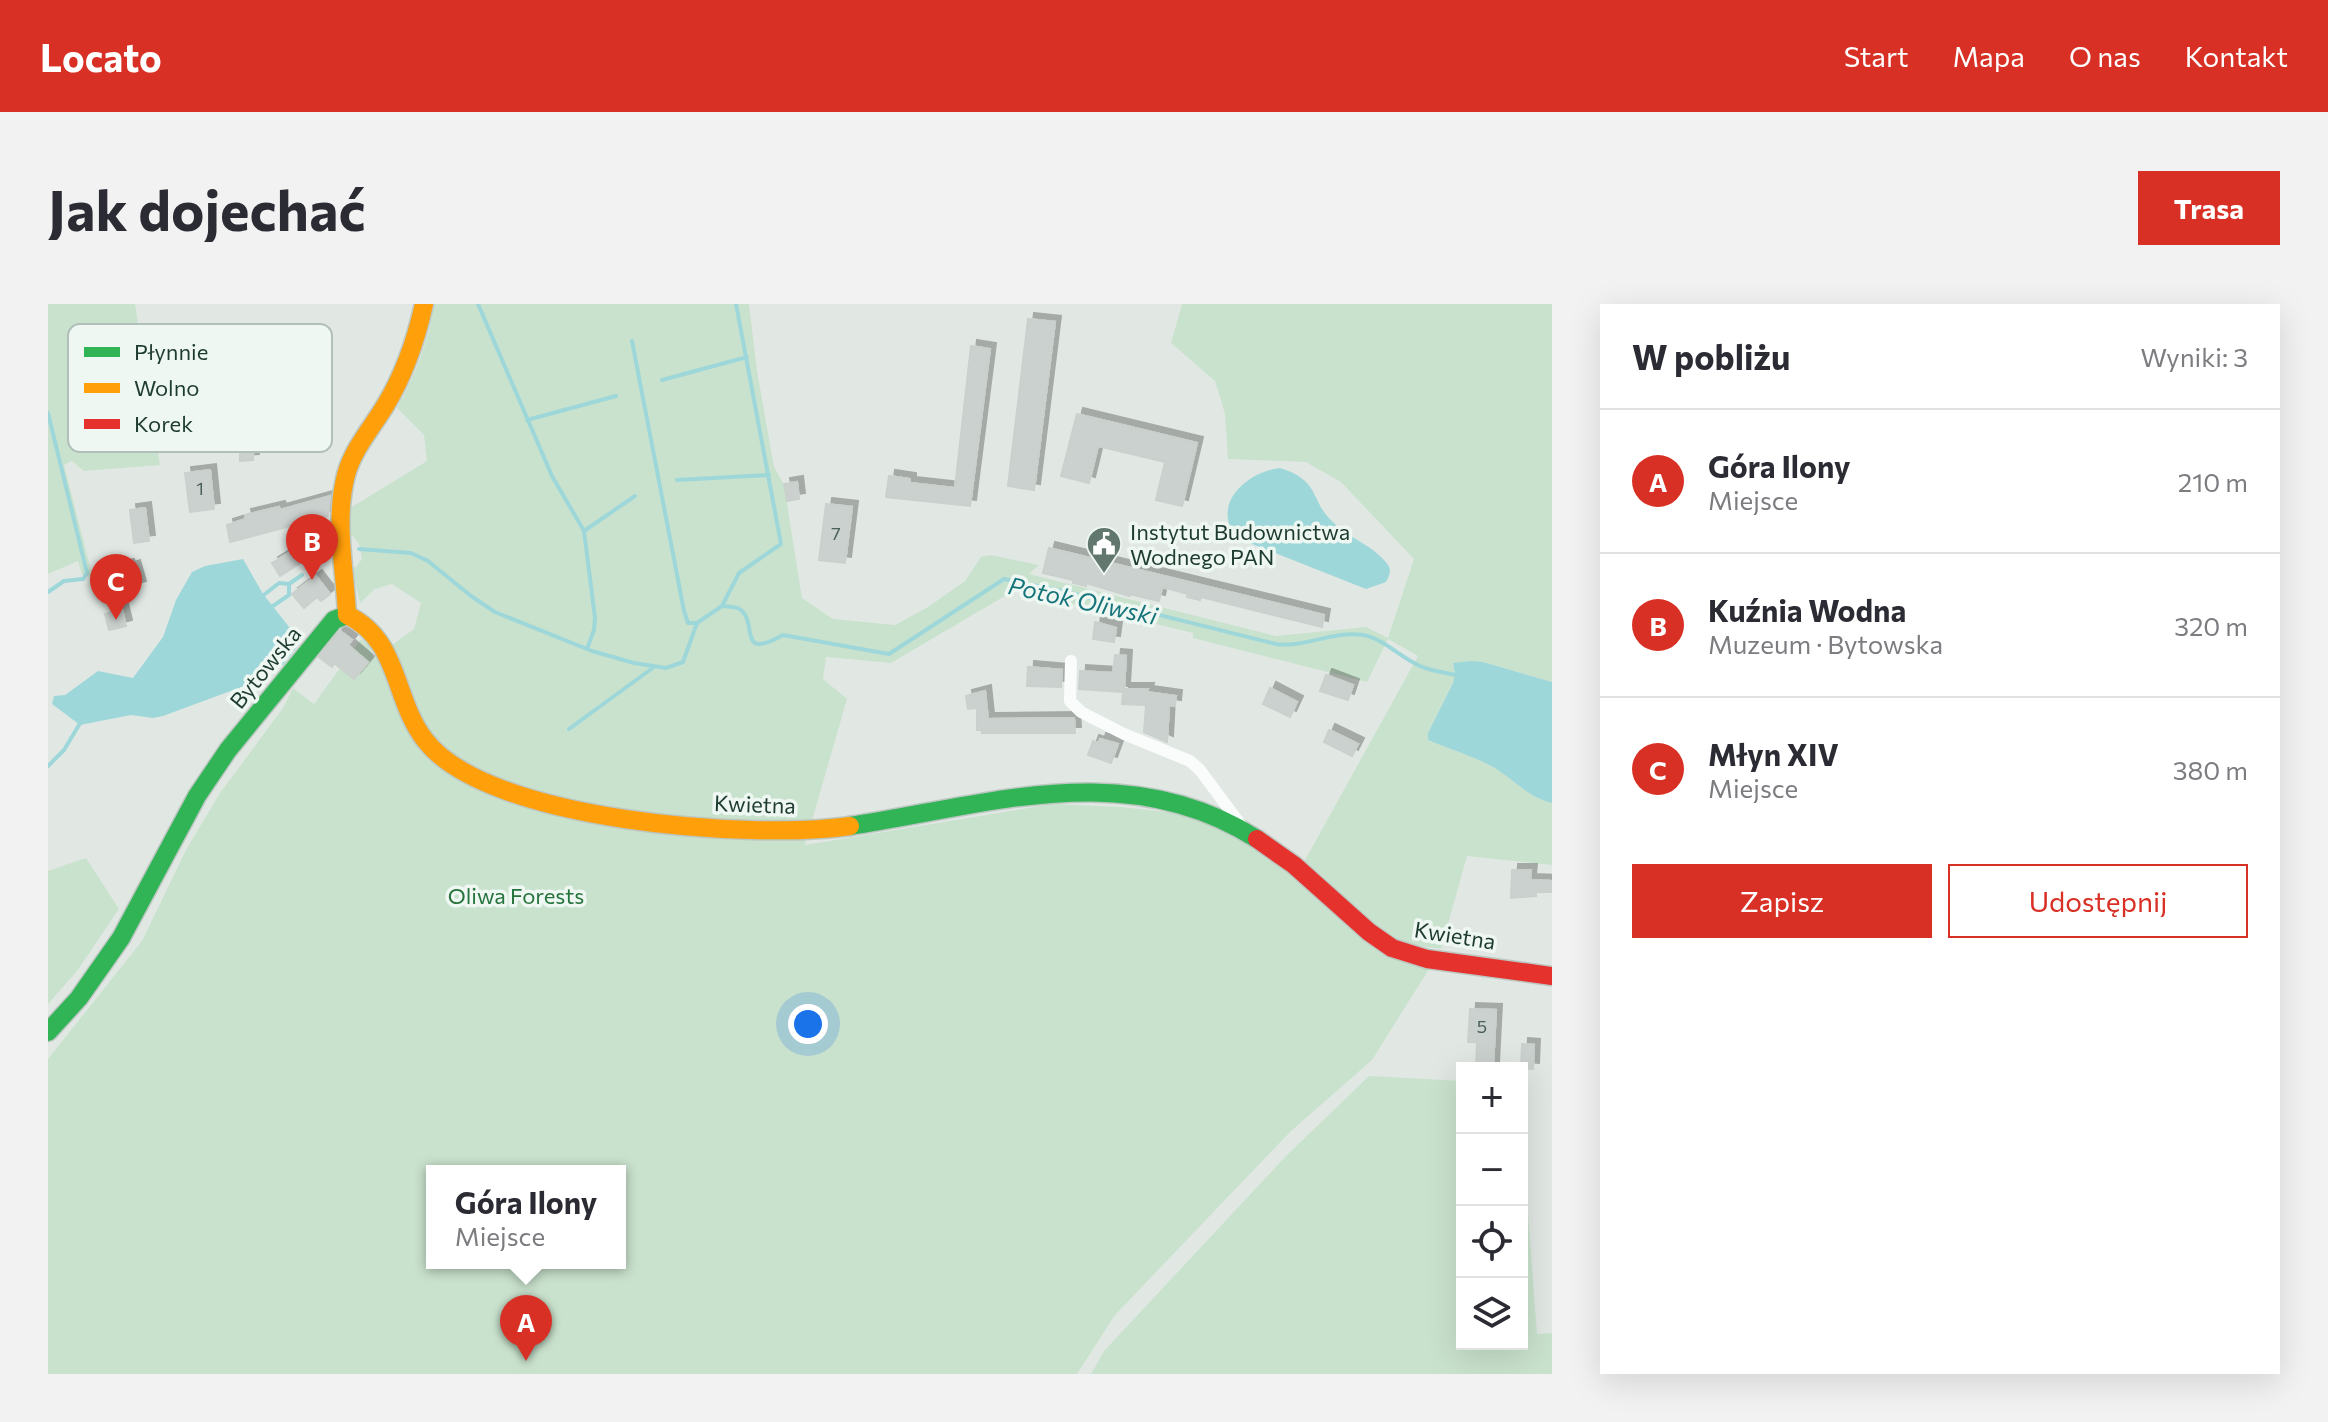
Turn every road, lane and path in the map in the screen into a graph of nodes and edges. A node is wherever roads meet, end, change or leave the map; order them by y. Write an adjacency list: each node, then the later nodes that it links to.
1 (424, 304): 2 (street)
2 (347, 615): 4 (street, Kwietna); 6 (street, Bytowska)
3 (1071, 661): 4 (street, Kwietna)
4 (1246, 832): 5 (street, Kwietna)
5 (1552, 976)
6 (48, 1032)

